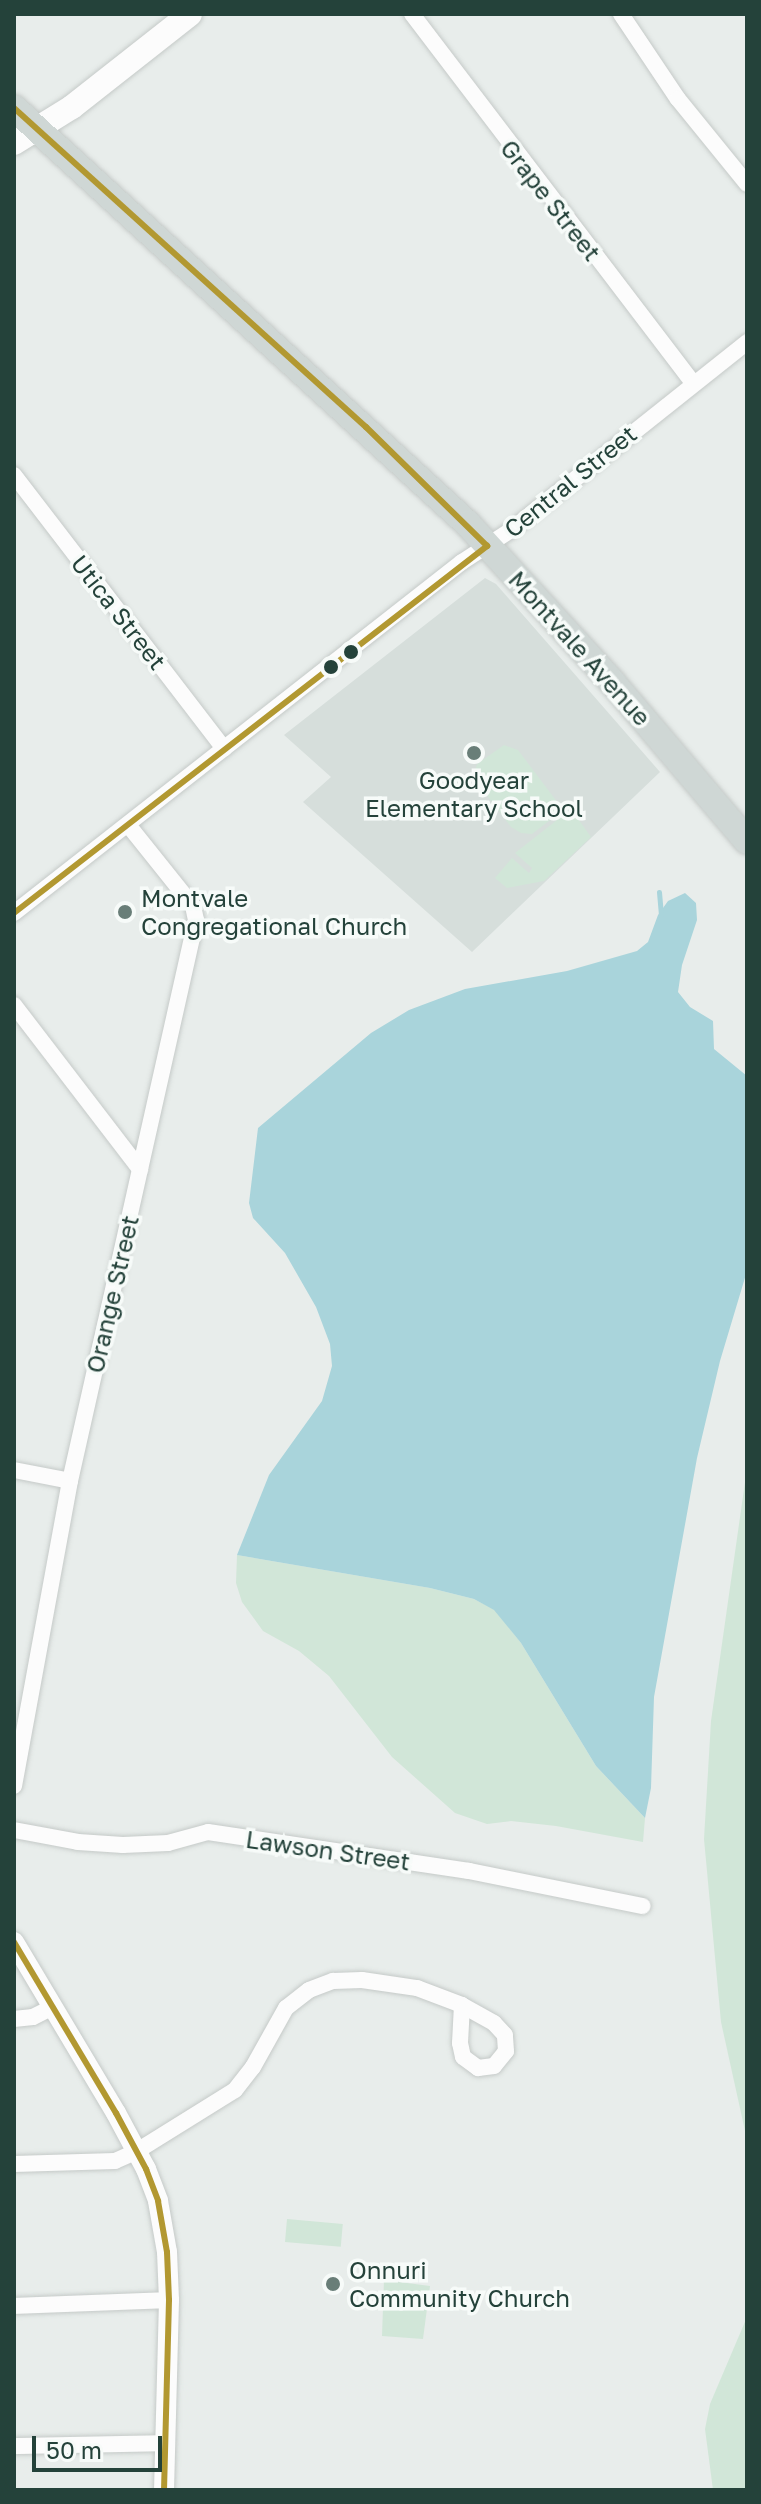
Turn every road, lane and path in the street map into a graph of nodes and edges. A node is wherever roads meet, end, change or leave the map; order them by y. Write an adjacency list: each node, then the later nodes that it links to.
1 (190, 14): 5 (main road)
2 (412, 14): 8 (street, Grape Street)
3 (621, 14): 6 (street)
4 (14, 108): 5 (main road, Montvale Avenue)
5 (24, 135): 10 (main road, Montvale Avenue)
6 (747, 184)
7 (747, 342): 8 (street, Central Street)
8 (693, 383): 10 (street, Central Street)
9 (14, 475): 11 (street, Utica Street)
10 (487, 546): 11 (street, Central Street); 13 (main road, Montvale Avenue)
11 (224, 749): 12 (street, Central Street)
12 (128, 825): 14 (street, Central Street); 16 (street, Orange Street)
13 (747, 841)
14 (14, 913)
15 (14, 1005): 16 (street)
16 (140, 1169): 18 (street, Orange Street)
17 (14, 1470): 18 (street)
18 (70, 1481): 19 (street, Orange Street)
19 (14, 1786)
20 (14, 1830): 21 (street, Lawson Street)
21 (642, 1906)
22 (14, 1942): 24 (street)
23 (462, 2005): 26 (street)
24 (53, 2007): 25 (street); 26 (street)
25 (14, 2019)
26 (137, 2151): 27 (street); 28 (street)
27 (14, 2164)
28 (169, 2300): 29 (street); 30 (street)
29 (14, 2306)
30 (165, 2443): 31 (street); 32 (street)
31 (14, 2446)
32 (164, 2490)

